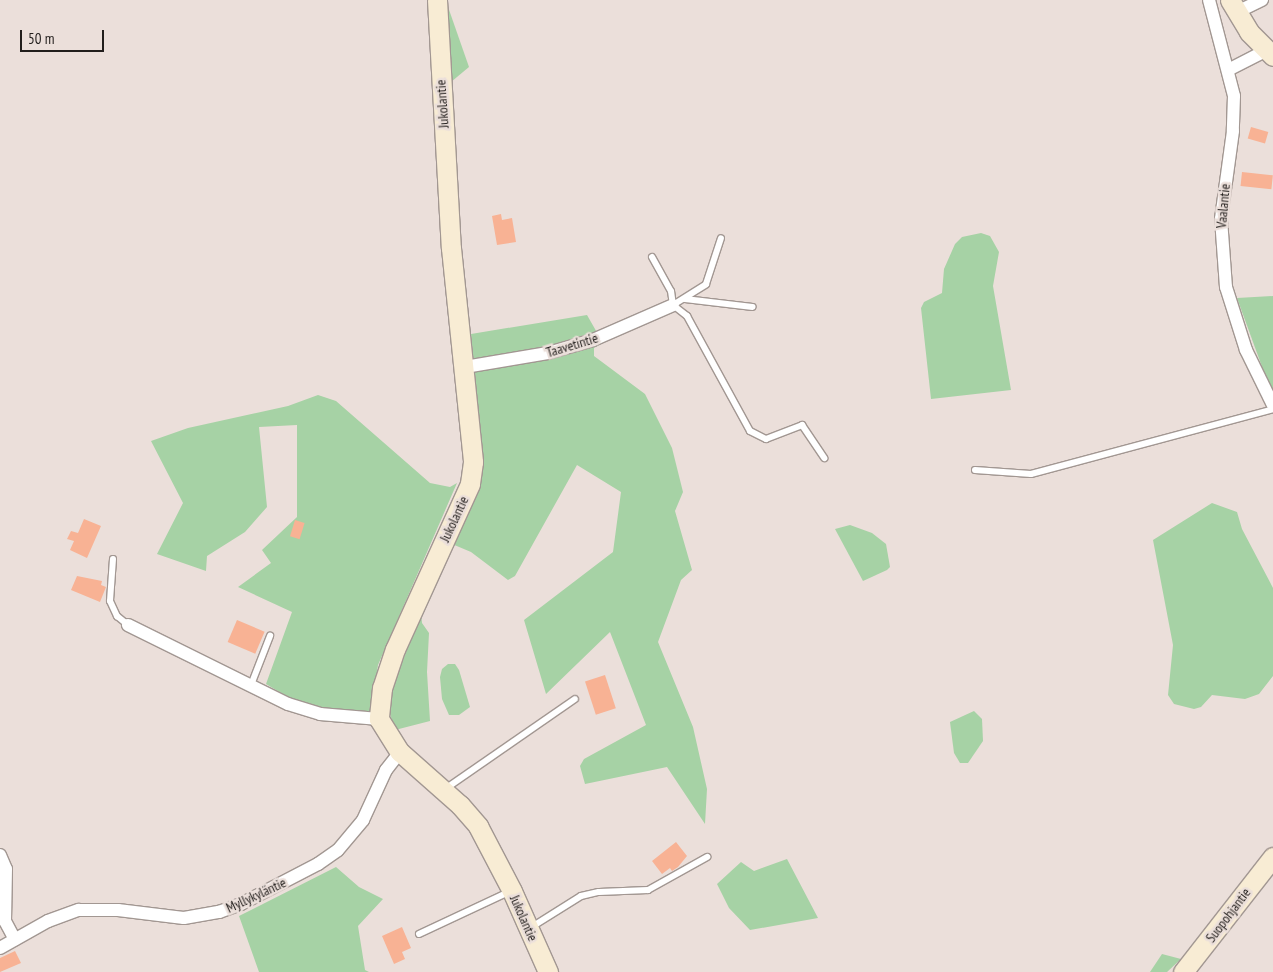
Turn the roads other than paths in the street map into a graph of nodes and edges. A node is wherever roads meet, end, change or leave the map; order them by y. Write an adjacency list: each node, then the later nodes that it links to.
1 (437, 0): 12 (street, Jukolantie)
2 (1209, 0): 6 (street, Vaalantie)
3 (1262, 0): 4 (street)
4 (1232, 6): 5 (street)
5 (1269, 54): 6 (street)
6 (1228, 70): 13 (street, Vaalantie)
7 (721, 238): 9 (lane)
8 (652, 257): 10 (lane)
9 (685, 300): 10 (lane); 11 (lane)
10 (672, 305): 12 (street, Taavetintie); 15 (lane)
11 (753, 307)
12 (465, 367): 22 (street, Jukolantie)
13 (1273, 406)
14 (1273, 409): 16 (lane)
15 (824, 458)
16 (975, 470)
17 (113, 559): 18 (lane)
18 (128, 626): 20 (street)
19 (270, 636): 20 (lane)
20 (251, 685): 22 (street)
21 (575, 699): 24 (lane)
22 (379, 719): 23 (street, Jukolantie)
23 (400, 752): 24 (street, Jukolantie); 31 (street, Myllykyläntie)
24 (444, 790): 28 (street, Jukolantie)
25 (0, 856): 31 (street)
26 (707, 857): 29 (lane)
27 (1273, 857): 34 (street, Suopohjantie)
28 (512, 891): 29 (street, Jukolantie); 30 (lane)
29 (529, 928): 33 (street, Jukolantie)
30 (419, 934)
31 (15, 940): 32 (street, Myllykyläntie)
32 (0, 948)
33 (548, 972)
34 (1183, 972)

